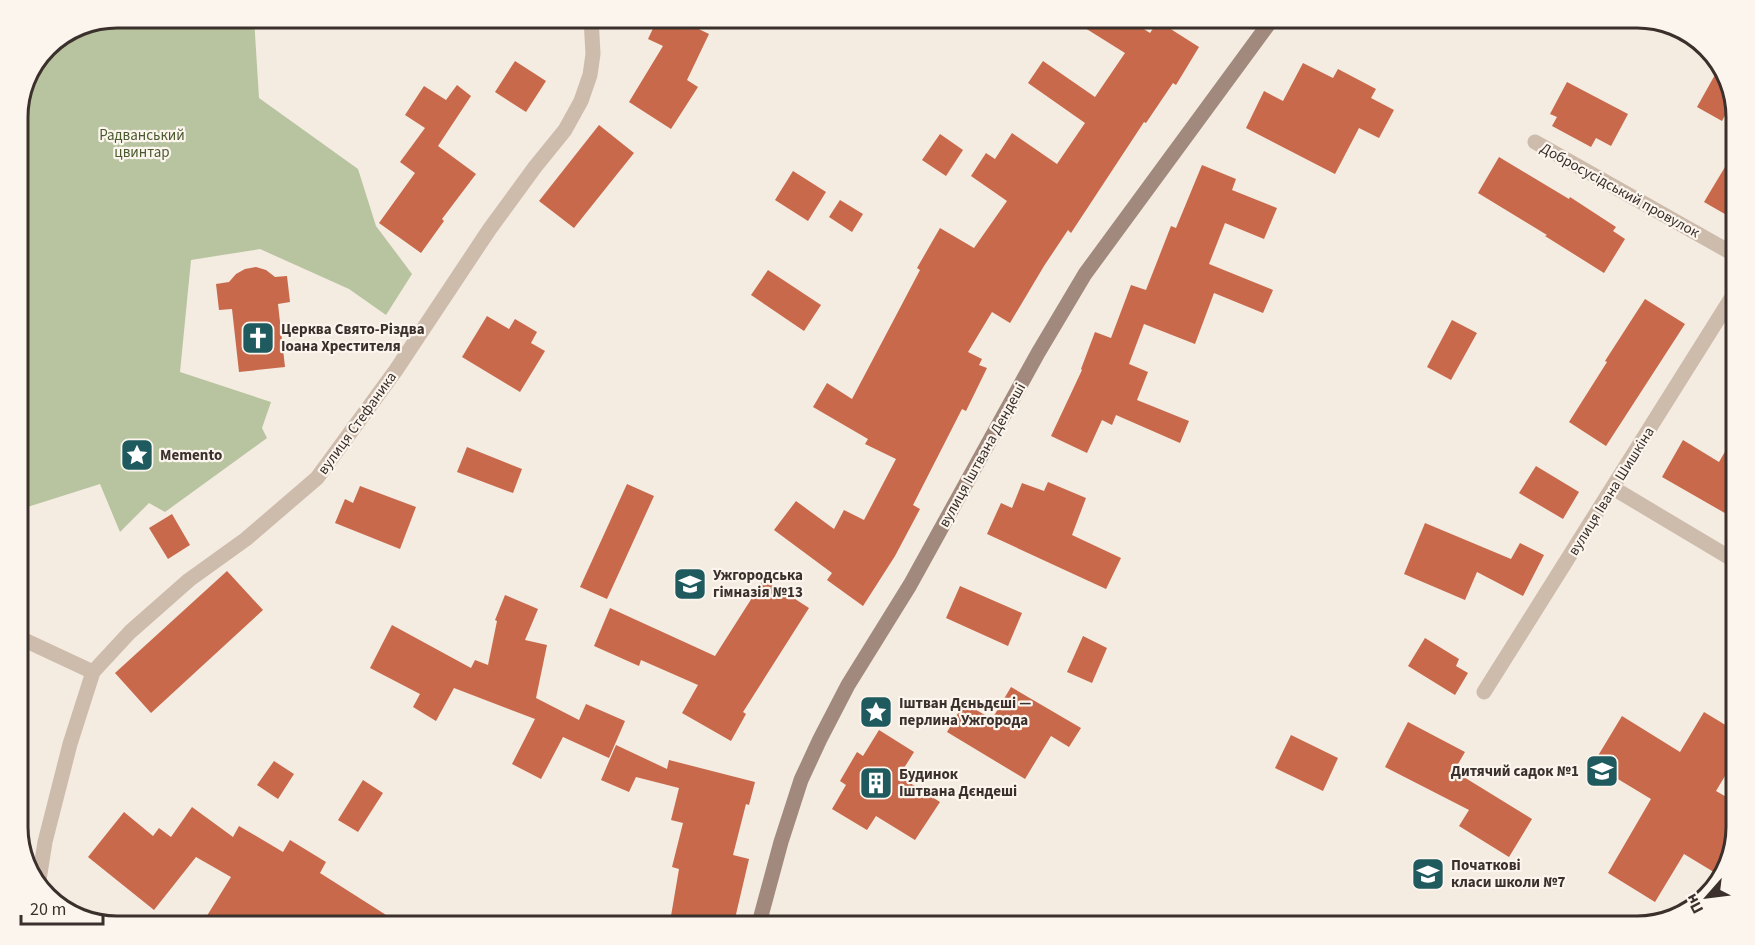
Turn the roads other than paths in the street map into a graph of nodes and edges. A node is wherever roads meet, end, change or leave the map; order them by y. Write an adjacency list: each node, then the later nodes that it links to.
1 (592, 28): 9 (street, вулиця Стефаника)
2 (1266, 28): 12 (street, вулиця Іштвана Дендеші)
3 (1535, 142): 4 (street, Добросусідський провулок)
4 (1726, 249)
5 (1726, 307): 6 (street, вулиця Івана Шишкіна)
6 (1613, 488): 7 (street); 10 (street, вулиця Івана Шишкіна)
7 (1726, 555)
8 (29, 642): 9 (street)
9 (93, 672): 11 (street, вулиця Стефаника)
10 (1484, 692)
11 (40, 872)
12 (761, 916)

